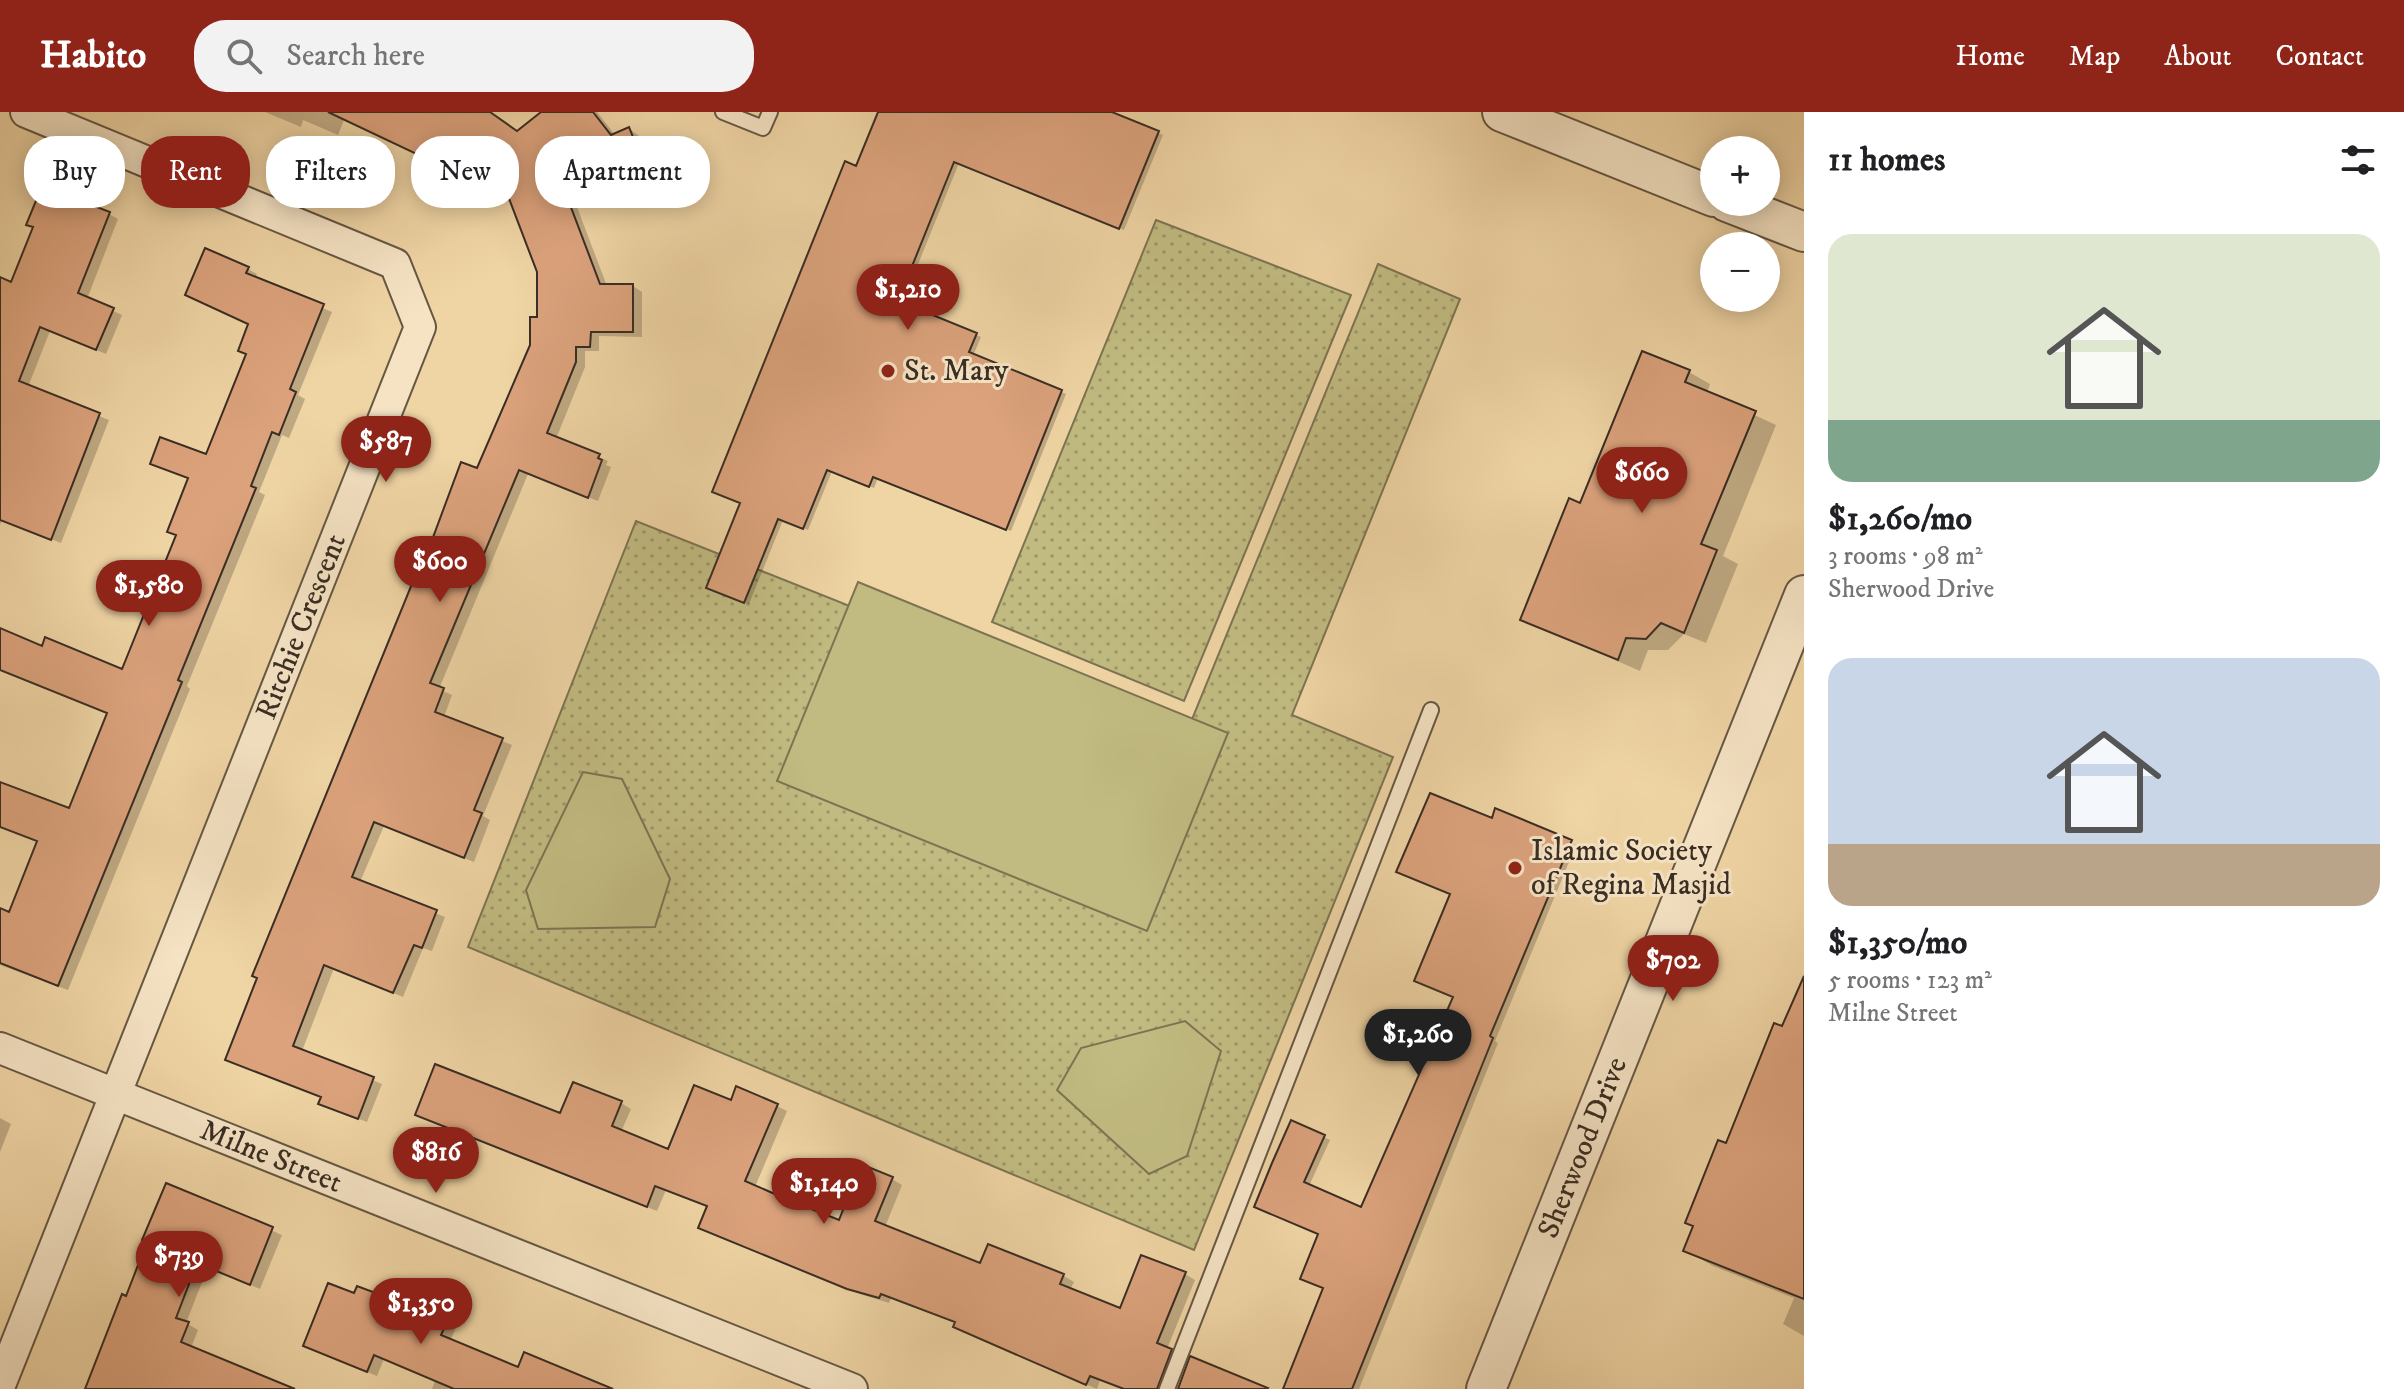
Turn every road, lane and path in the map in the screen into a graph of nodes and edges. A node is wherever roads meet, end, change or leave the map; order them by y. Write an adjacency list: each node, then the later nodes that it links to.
1 (6, 112): 6 (street)
2 (26, 112): 13 (street, Ritchie Crescent)
3 (723, 112): 4 (lane)
4 (770, 112)
5 (1502, 112): 7 (street)
6 (0, 113)
7 (1700, 191)
8 (1763, 216): 9 (street)
9 (1804, 232)
10 (1804, 595): 17 (street, Sherwood Drive)
11 (1431, 710): 16 (lane)
12 (0, 1048): 13 (street, Milne Street)
13 (117, 1095): 14 (street, Ritchie Crescent); 15 (street, Milne Street)
14 (0, 1385)
15 (852, 1389)
16 (1167, 1389)
17 (1486, 1389)

